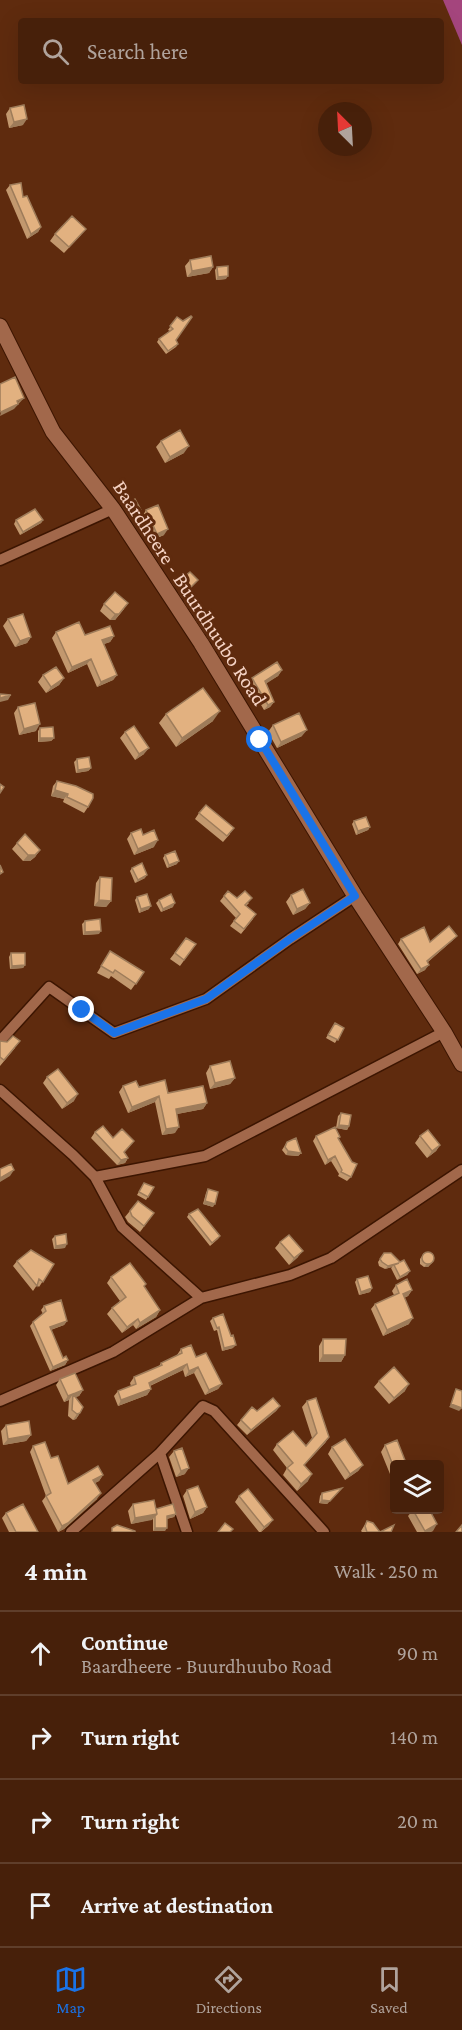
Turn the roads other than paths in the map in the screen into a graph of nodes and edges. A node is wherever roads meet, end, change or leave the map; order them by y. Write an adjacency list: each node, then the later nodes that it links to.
1 (0, 326): 2 (main road, Baardheere - Buurdhuubo Road)
2 (113, 509): 3 (street); 4 (main road, Baardheere - Buurdhuubo Road)
3 (0, 560)
4 (355, 896): 5 (main road, Baardheere - Buurdhuubo Road); 6 (street)
5 (444, 1032): 7 (main road, Baardheere - Buurdhuubo Road); 10 (street)
6 (0, 1041)
7 (462, 1064)
8 (0, 1090): 10 (street)
9 (462, 1170): 11 (street)
10 (95, 1178): 11 (street)
11 (201, 1298): 12 (street)
12 (0, 1401)
13 (160, 1453): 14 (street); 15 (street); 16 (street)
14 (71, 1532)
15 (187, 1532)
16 (324, 1532)

